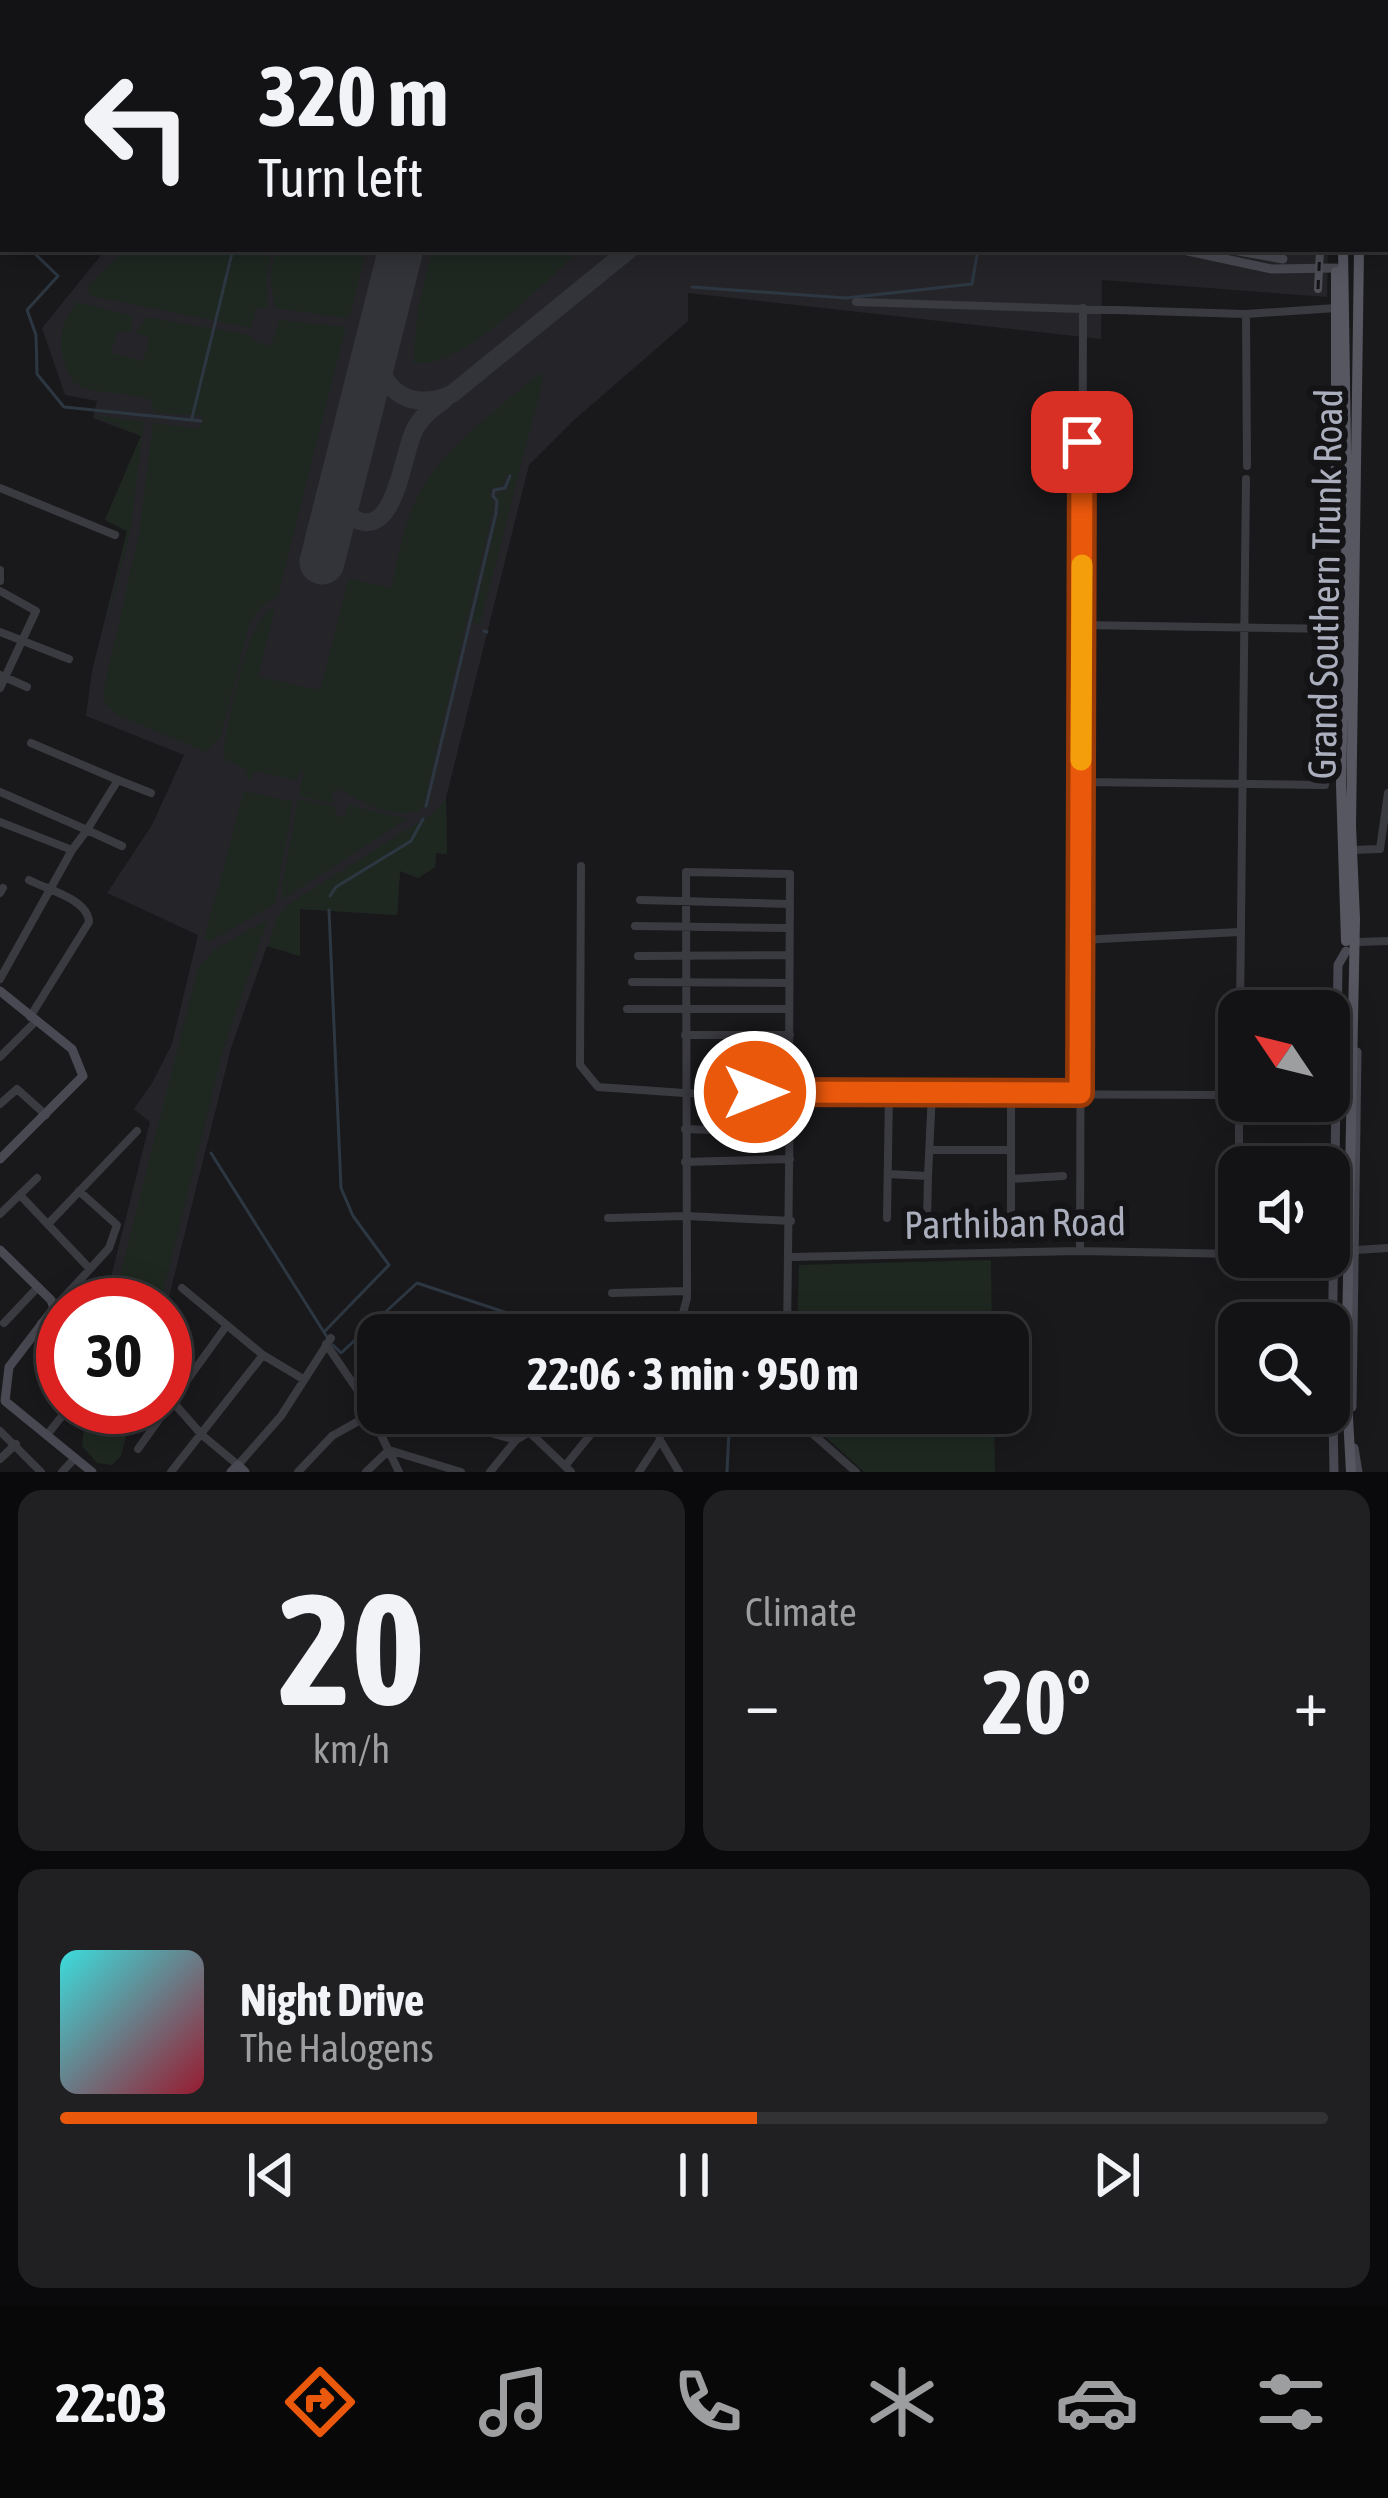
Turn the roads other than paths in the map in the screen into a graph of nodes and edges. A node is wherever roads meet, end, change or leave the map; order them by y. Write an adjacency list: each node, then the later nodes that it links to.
1 (1193, 252): 6 (street)
2 (1243, 252): 6 (street)
3 (1339, 252): 7 (main road)
4 (1339, 252): 15 (main road)
5 (1359, 252): 41 (main road, Grand Southern Trunk Road)
6 (1283, 259): 7 (street)
7 (1336, 268): 10 (main road)
8 (856, 302): 9 (street)
9 (1083, 308): 11 (street); 20 (street)
10 (1336, 308): 11 (street); 15 (main road)
11 (1246, 314): 12 (street)
12 (1247, 466)
13 (1246, 479): 21 (street)
14 (0, 488): 16 (street)
15 (1346, 530): 22 (main road, Grand Southern Trunk Road)
16 (115, 535)
17 (0, 570): 18 (street)
18 (0, 581)
19 (0, 591): 24 (street)
20 (1082, 626): 21 (street); 31 (street)
21 (1243, 628): 22 (street); 33 (street)
22 (1341, 629): 56 (main road, Grand Southern Trunk Road)
23 (0, 632): 24 (street)
24 (23, 639): 25 (street); 26 (street)
25 (69, 659)
26 (3, 676): 27 (street); 28 (street)
27 (27, 687)
28 (0, 688)
29 (32, 743): 30 (street)
30 (118, 780): 36 (street); 38 (street)
31 (1081, 782): 33 (street); 53 (street)
32 (1325, 785): 33 (street)
33 (1241, 786): 52 (street)
34 (0, 792): 38 (street)
35 (1388, 793): 41 (street)
36 (151, 794)
37 (0, 822): 40 (street)
38 (87, 830): 39 (street); 40 (street)
39 (122, 846)
40 (72, 850): 44 (street)
41 (1352, 850): 48 (main road, Grand Southern Trunk Road)
42 (581, 866): 80 (street)
43 (29, 880): 44 (street)
44 (51, 891): 61 (street); 71 (street)
45 (640, 900): 46 (street)
46 (686, 901): 47 (street); 47 (street); 50 (street)
47 (789, 904): 51 (street)
48 (1355, 920): 55 (street); 60 (main road, Grand Southern Trunk Road)
49 (635, 926): 50 (street)
50 (685, 927): 51 (street); 57 (street)
51 (789, 928): 59 (street)
52 (1240, 932): 53 (street); 65 (street)
53 (1080, 940): 81 (street)
54 (1388, 941): 55 (street)
55 (1357, 942): 111 (street)
56 (1346, 951): 60 (main road, Grand Southern Trunk Road); 66 (street)
57 (686, 955): 58 (street); 59 (street); 63 (street)
58 (638, 956)
59 (789, 956): 64 (street)
60 (1349, 967): 169 (main road)
61 (0, 980)
62 (632, 982): 63 (street)
63 (685, 982): 64 (street); 69 (street)
64 (789, 982): 70 (street)
65 (1240, 990)
66 (1337, 990)
67 (0, 991): 71 (street)
68 (627, 1009): 69 (street)
69 (685, 1009): 70 (street); 72 (street)
70 (789, 1010): 73 (street)
71 (32, 1020): 74 (street); 84 (street)
72 (685, 1035): 73 (street); 80 (street)
73 (790, 1035): 75 (street)
74 (0, 1057)
75 (789, 1072)
76 (790, 1092): 77 (street); 80 (street); 87 (street)
77 (889, 1092): 78 (street); 93 (street)
78 (932, 1092): 79 (street); 88 (street)
79 (1011, 1092): 81 (street); 89 (street)
80 (684, 1093): 85 (street)
81 (1080, 1093): 82 (street); 110 (street)
82 (1218, 1095)
83 (0, 1104): 84 (street)
84 (46, 1115): 90 (street)
85 (685, 1129): 87 (street); 92 (street)
86 (137, 1131): 98 (street)
87 (790, 1133): 91 (street)
88 (930, 1150): 89 (street); 94 (street)
89 (1011, 1150): 97 (street)
90 (0, 1159)
91 (790, 1159): 92 (street); 104 (street)
92 (685, 1162): 101 (street)
93 (888, 1174): 94 (street); 103 (street)
94 (928, 1176): 105 (street)
95 (1063, 1176): 97 (street)
96 (37, 1178): 99 (street)
97 (1011, 1179): 107 (street)
98 (80, 1192): 106 (street); 115 (street)
99 (20, 1195): 100 (street); 106 (street)
100 (0, 1214)
101 (687, 1216): 102 (street); 104 (street); 120 (street)
102 (608, 1218)
103 (887, 1218)
104 (790, 1221): 113 (street)
105 (927, 1221)
106 (49, 1223): 115 (street)
107 (1011, 1227)
108 (1388, 1248): 111 (street)
109 (0, 1250): 114 (street)
110 (1080, 1250): 112 (street, Parthiban Road); 113 (street, Parthiban Road)
111 (1356, 1250): 169 (street)
112 (1218, 1253)
113 (791, 1257): 124 (street)
114 (4, 1264): 118 (street)
115 (90, 1269): 116 (street)
116 (82, 1278)
117 (1331, 1278): 168 (street)
118 (36, 1286)
119 (36, 1289): 125 (street)
120 (687, 1291): 121 (street); 123 (street)
121 (612, 1293)
122 (192, 1296): 126 (street)
123 (681, 1314)
124 (788, 1314)
125 (4, 1323)
126 (227, 1325): 128 (street); 129 (street)
127 (36, 1328): 132 (street)
128 (263, 1355): 130 (street); 146 (street)
129 (192, 1369)
130 (303, 1379): 131 (street); 155 (street)
131 (357, 1388)
132 (8, 1403): 133 (street); 145 (street)
133 (0, 1414)
134 (357, 1422): 160 (street)
135 (192, 1424): 146 (street)
136 (0, 1431): 149 (street)
137 (147, 1434): 150 (street)
138 (381, 1434): 151 (street)
139 (494, 1434): 147 (street)
140 (526, 1434): 147 (street)
141 (531, 1434): 154 (street)
142 (591, 1434): 154 (street)
143 (660, 1434): 148 (street)
144 (813, 1434): 167 (street)
145 (47, 1435): 152 (street)
146 (202, 1435): 155 (street); 159 (street)
147 (516, 1440): 164 (street)
148 (660, 1440): 165 (street); 166 (street)
149 (16, 1444): 153 (street); 156 (street)
150 (138, 1448)
151 (389, 1450): 161 (street); 162 (street); 163 (street)
152 (75, 1458): 157 (street); 158 (street)
153 (0, 1459)
154 (563, 1468)
155 (238, 1470)
156 (41, 1472)
157 (62, 1472)
158 (92, 1472)
159 (172, 1472)
160 (298, 1472)
161 (366, 1472)
162 (399, 1472)
163 (460, 1472)
164 (490, 1472)
165 (639, 1472)
166 (679, 1472)
167 (856, 1472)
168 (1334, 1472)
169 (1351, 1472)

